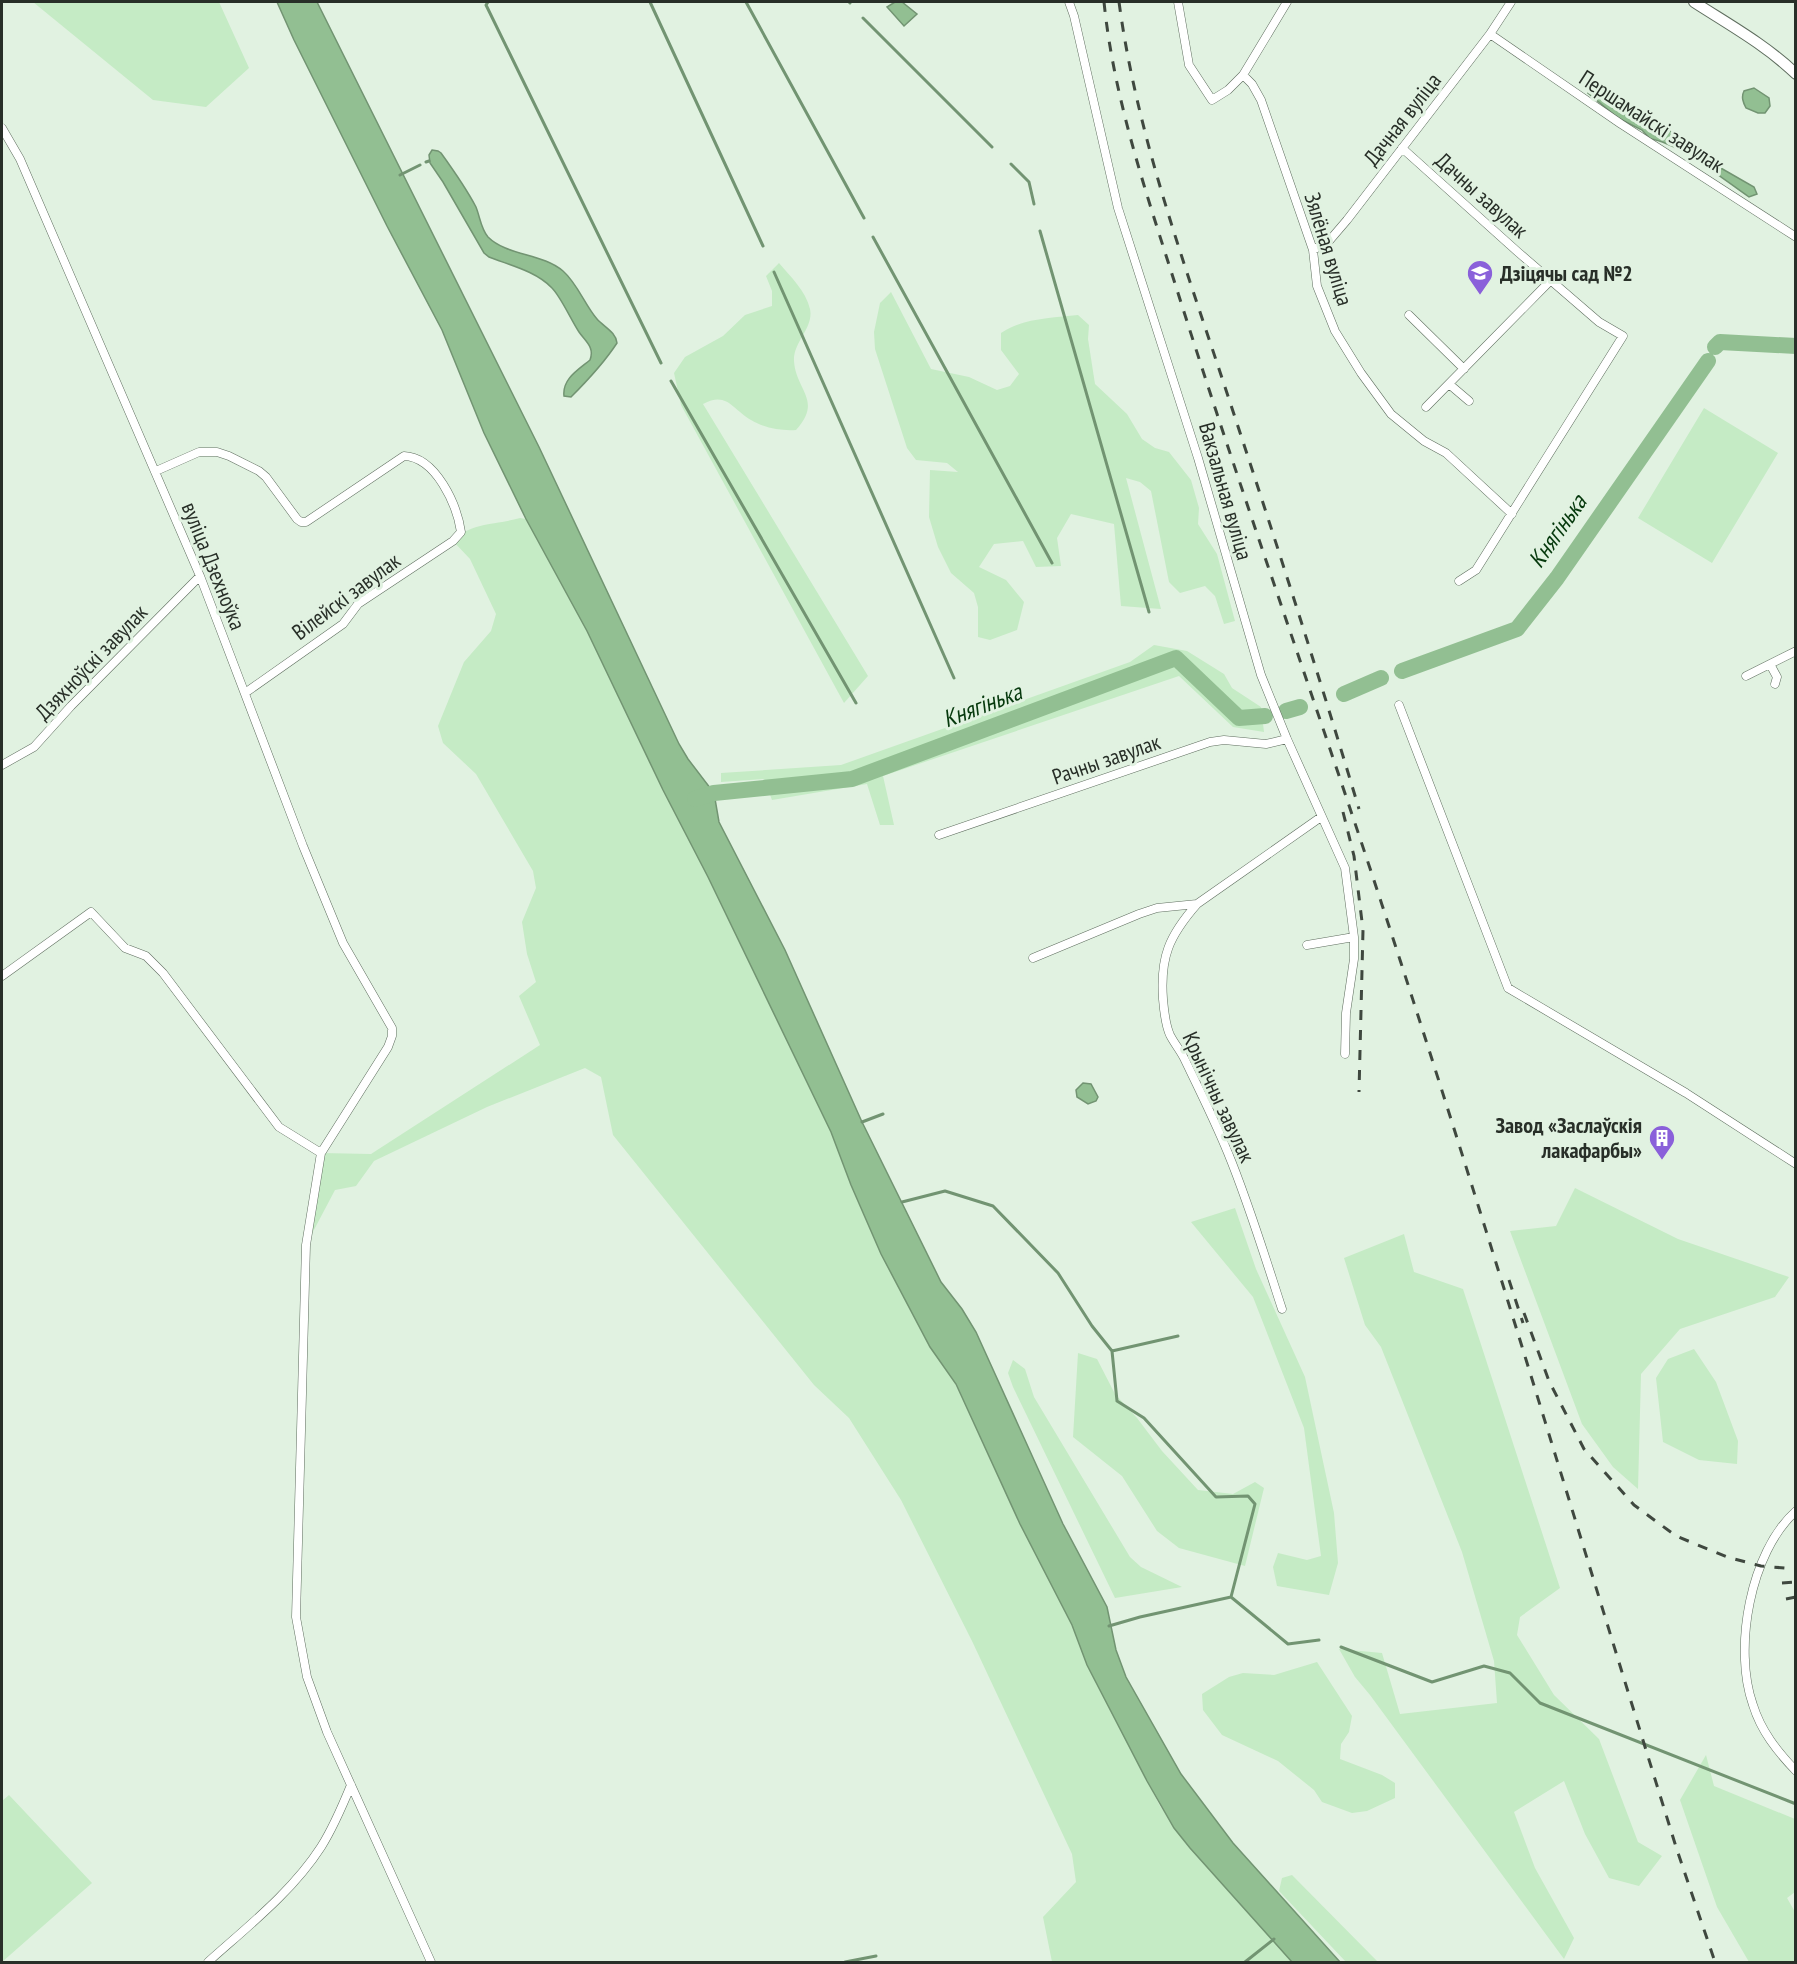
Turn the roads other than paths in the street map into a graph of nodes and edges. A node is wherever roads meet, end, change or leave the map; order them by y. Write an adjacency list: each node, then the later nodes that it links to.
1 (1069, 2): 29 (street, Вакзальная вуліца)
2 (1178, 2): 8 (street)
3 (1287, 2): 8 (street)
4 (1511, 2): 6 (street, Дачная вуліца)
5 (1694, 2): 7 (main road)
6 (1490, 34): 10 (street, Дачная вуліца); 11 (street, Першамайскі завулак)
7 (1796, 74)
8 (1244, 75): 12 (street, Зялёная вуліца)
9 (2, 128): 19 (street, вуліца Дзехноўка)
10 (1402, 148): 12 (street, Дачная вуліца); 13 (street, Дачны завулак)
11 (1796, 237)
12 (1313, 250): 20 (street, Зялёная вуліца)
13 (1551, 280): 15 (street); 20 (street, Дачны завулак)
14 (1409, 315): 15 (street)
15 (1464, 369): 16 (street)
16 (1449, 384): 17 (street); 18 (street)
17 (1468, 401)
18 (1426, 407)
19 (156, 471): 21 (street, вуліца Дзехноўка); 27 (street, Вілейскі завулак)
20 (1512, 514): 22 (street)
21 (200, 576): 27 (street, вуліца Дзехноўка); 30 (street, Дзяхноўскі завулак)
22 (1459, 580)
23 (1796, 651): 24 (street)
24 (1770, 664): 25 (street); 26 (street)
25 (1746, 676)
26 (1775, 684)
27 (245, 693): 39 (street, вуліца Дзехноўка)
28 (1400, 705): 40 (street)
29 (1287, 739): 31 (street, Вакзальная вуліца); 32 (street, Рачны завулак)
30 (2, 765)
31 (1321, 817): 33 (street); 34 (street, Вакзальная вуліца)
32 (939, 835)
33 (1197, 904): 36 (street); 41 (street, Крынічны завулак)
34 (1354, 937): 35 (street); 38 (street, Вакзальная вуліца)
35 (1307, 945)
36 (1033, 958)
37 (2, 976): 39 (street)
38 (1345, 1054)
39 (321, 1153): 44 (street)
40 (1796, 1164)
41 (1282, 1309)
42 (1794, 1512): 43 (street)
43 (1796, 1771)
44 (351, 1785): 45 (street); 46 (street)
45 (208, 1962)
46 (432, 1962)

